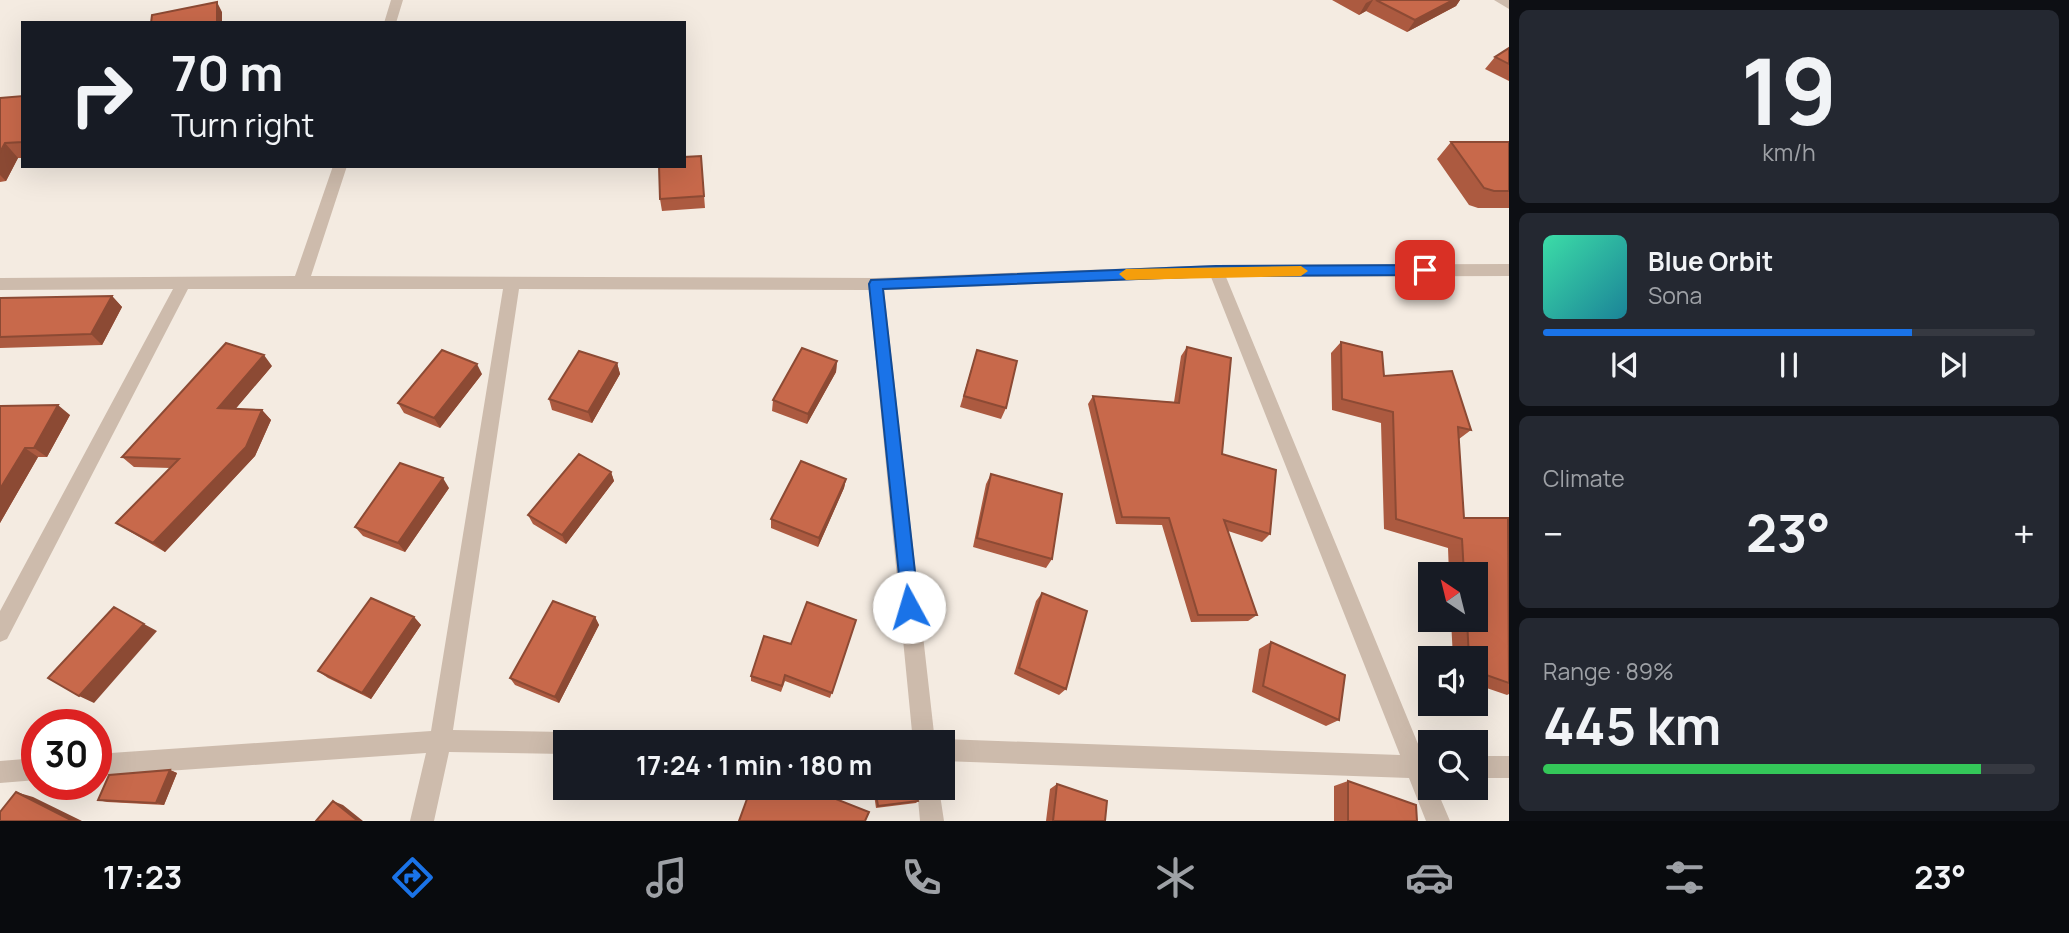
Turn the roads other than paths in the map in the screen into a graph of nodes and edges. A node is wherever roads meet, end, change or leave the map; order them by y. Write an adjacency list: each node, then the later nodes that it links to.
1 (397, 0): 4 (street)
2 (1500, 0): 3 (street)
3 (1509, 5)
4 (391, 21)
5 (339, 168): 8 (street)
6 (1509, 270): 7 (street)
7 (1216, 271): 12 (street); 18 (street)
8 (301, 282): 10 (street); 11 (street)
9 (0, 284): 10 (street)
10 (183, 284): 13 (street)
11 (512, 284): 12 (street); 15 (street)
12 (876, 284): 14 (street)
13 (0, 632)
14 (922, 730)
15 (440, 741): 16 (street); 19 (street); 27 (street)
16 (553, 743)
17 (955, 750): 20 (street)
18 (1418, 756)
19 (112, 764)
20 (1418, 766)
21 (1488, 767): 22 (street)
22 (1509, 767)
23 (21, 770): 24 (street)
24 (0, 772)
25 (929, 800): 28 (street)
26 (1432, 800): 29 (street)
27 (422, 821)
28 (932, 821)
29 (1438, 821)

